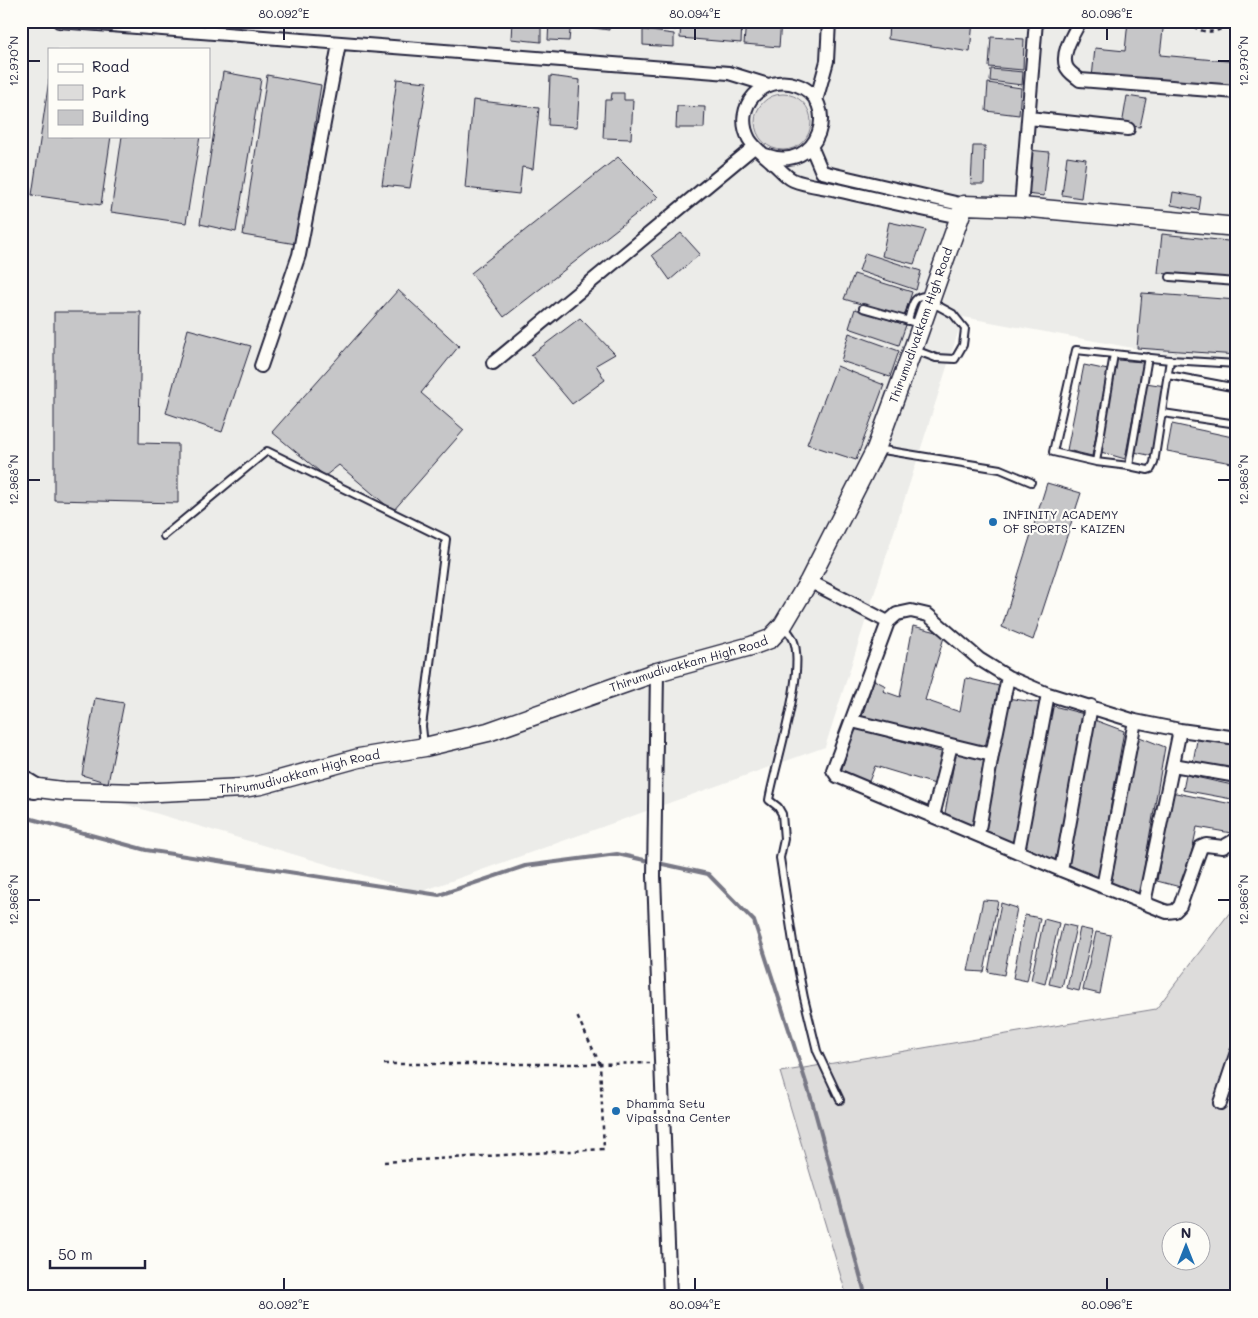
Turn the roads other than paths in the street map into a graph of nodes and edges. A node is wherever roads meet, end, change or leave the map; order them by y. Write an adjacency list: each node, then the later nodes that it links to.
1 (59, 21): 5 (street)
2 (829, 21): 8 (street)
3 (1036, 21): 9 (street)
4 (1080, 21): 7 (street)
5 (339, 44): 6 (street); 27 (street)
6 (768, 85): 8 (street); 12 (street)
7 (1237, 92)
8 (816, 101): 11 (street)
9 (1029, 118): 10 (street); 13 (street)
10 (1128, 129)
11 (811, 146): 12 (street); 14 (street)
12 (760, 151): 14 (street); 25 (street)
13 (1021, 207): 14 (main road); 15 (main road)
14 (962, 211): 18 (main road, Thirumudivakkam High Road)
15 (1237, 227)
16 (1170, 277): 17 (lane)
17 (1237, 282)
18 (931, 299): 20 (main road, Thirumudivakkam High Road); 21 (lane)
19 (863, 308): 20 (lane)
20 (915, 322): 21 (main road, Thirumudivakkam High Road)
21 (913, 349): 32 (main road, Thirumudivakkam High Road)
22 (1114, 354): 23 (lane); 33 (lane); 33 (lane)
23 (1148, 358): 24 (lane); 34 (lane)
24 (1170, 360): 26 (lane); 28 (lane)
25 (493, 363)
26 (1237, 364)
27 (261, 366)
28 (1168, 375): 29 (lane); 30 (lane)
29 (1237, 388)
30 (1163, 413): 31 (lane); 34 (lane)
31 (1237, 424)
32 (876, 449): 35 (lane); 37 (main road, Thirumudivakkam High Road)
33 (1096, 462): 34 (lane)
34 (1129, 466)
35 (1031, 482)
36 (164, 536): 49 (lane)
37 (809, 581): 38 (street); 39 (main road, Thirumudivakkam High Road)
38 (888, 622): 41 (street); 44 (street)
39 (783, 625): 40 (main road, Thirumudivakkam High Road); 62 (lane)
40 (657, 672): 49 (main road, Thirumudivakkam High Road); 64 (street)
41 (1008, 678): 42 (street); 50 (street)
42 (1048, 694): 43 (street); 57 (street)
43 (1091, 706): 45 (street); 58 (street)
44 (852, 721): 48 (street); 54 (street)
45 (1135, 721): 46 (street); 59 (street)
46 (1180, 730): 47 (street); 51 (street)
47 (1237, 738)
48 (951, 745): 50 (street); 54 (street)
49 (425, 747): 53 (main road, Thirumudivakkam High Road)
50 (992, 755): 55 (street)
51 (1173, 765): 52 (street); 60 (street)
52 (1237, 776)
53 (24, 786)
54 (933, 816): 55 (street)
55 (978, 835): 57 (street)
56 (1237, 839): 60 (street)
57 (1018, 852): 58 (street)
58 (1061, 870): 59 (street)
59 (1104, 887): 60 (street)
60 (1144, 903)
61 (1236, 1057): 63 (street)
62 (840, 1100)
63 (1220, 1103)
64 (670, 1297)

